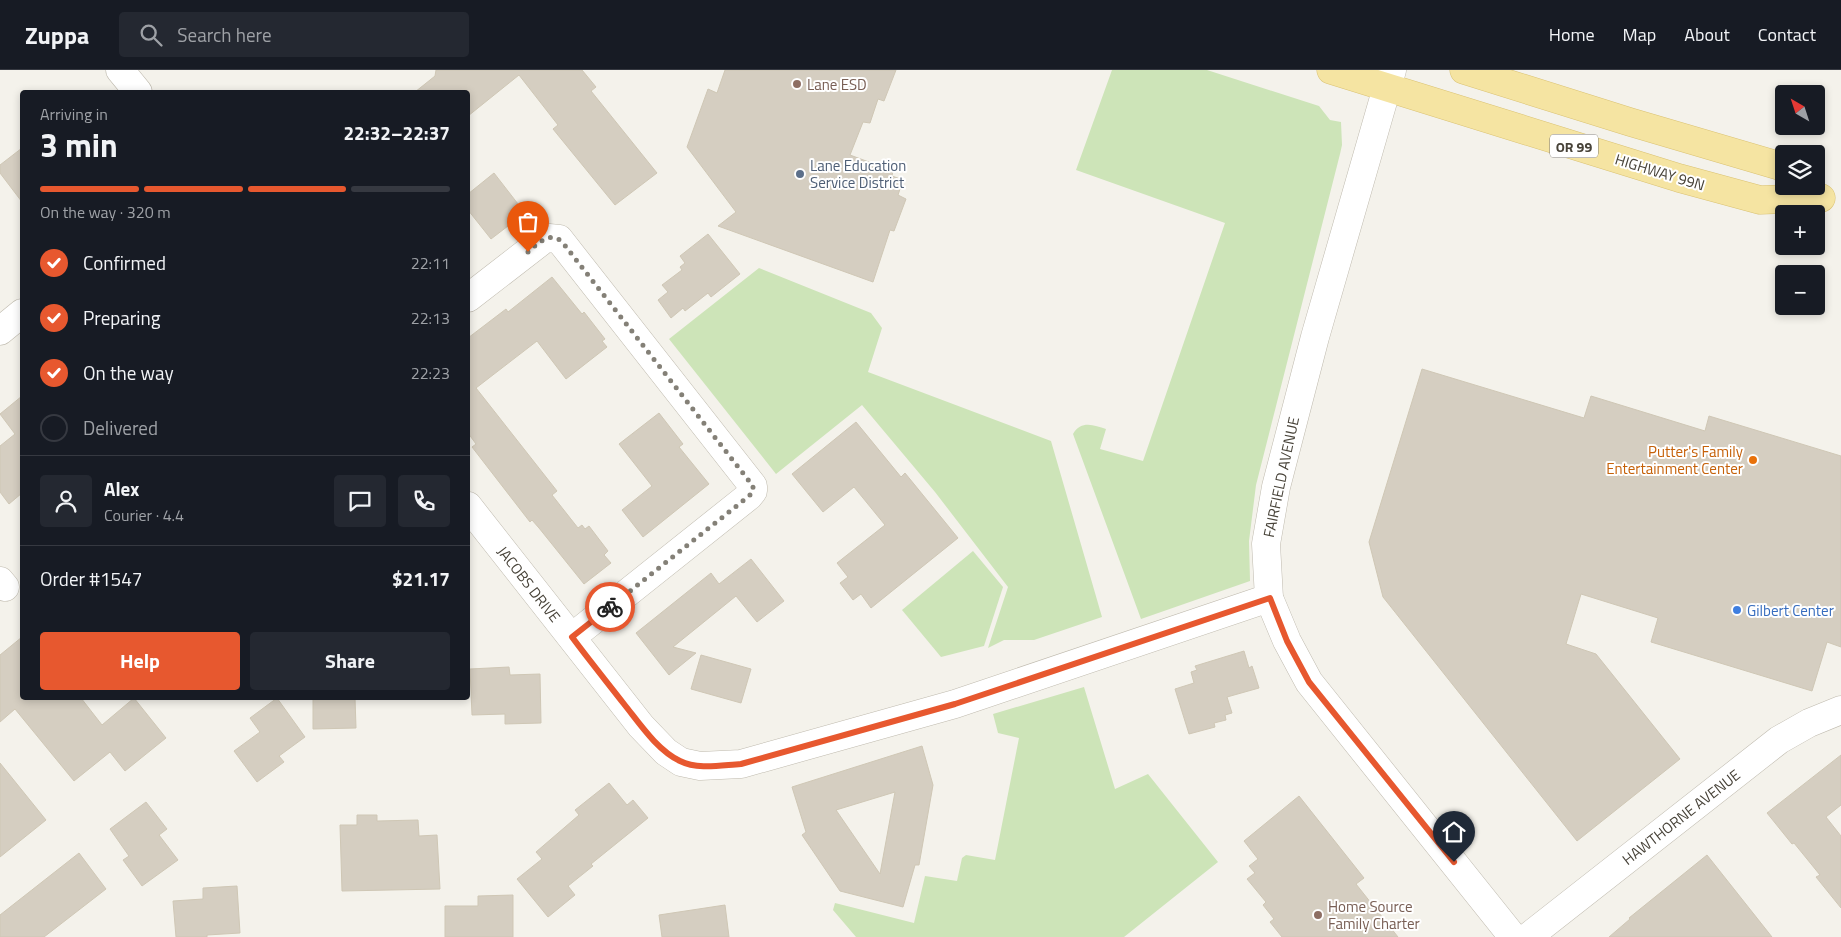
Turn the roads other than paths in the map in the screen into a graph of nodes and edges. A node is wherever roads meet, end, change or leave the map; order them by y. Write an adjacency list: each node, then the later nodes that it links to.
1 (120, 70): 5 (street)
2 (1330, 70): 4 (main road, HIGHWAY 99N / OR 99)
3 (1464, 70): 6 (main road, OR 99)
4 (1390, 79): 7 (main road, HIGHWAY 99N / OR 99); 12 (street, FAIRFIELD AVENUE)
5 (136, 90)
6 (1775, 165)
7 (1823, 196)
8 (470, 296): 13 (street)
9 (20, 315): 10 (street)
10 (0, 331)
11 (470, 509): 13 (street, JACOBS DRIVE)
12 (1270, 598): 13 (street, JACOBS DRIVE); 15 (street, FAIRFIELD AVENUE)
13 (572, 637)
14 (1841, 710): 16 (street, HAWTHORNE AVENUE)
15 (1514, 937)
16 (1528, 937)

